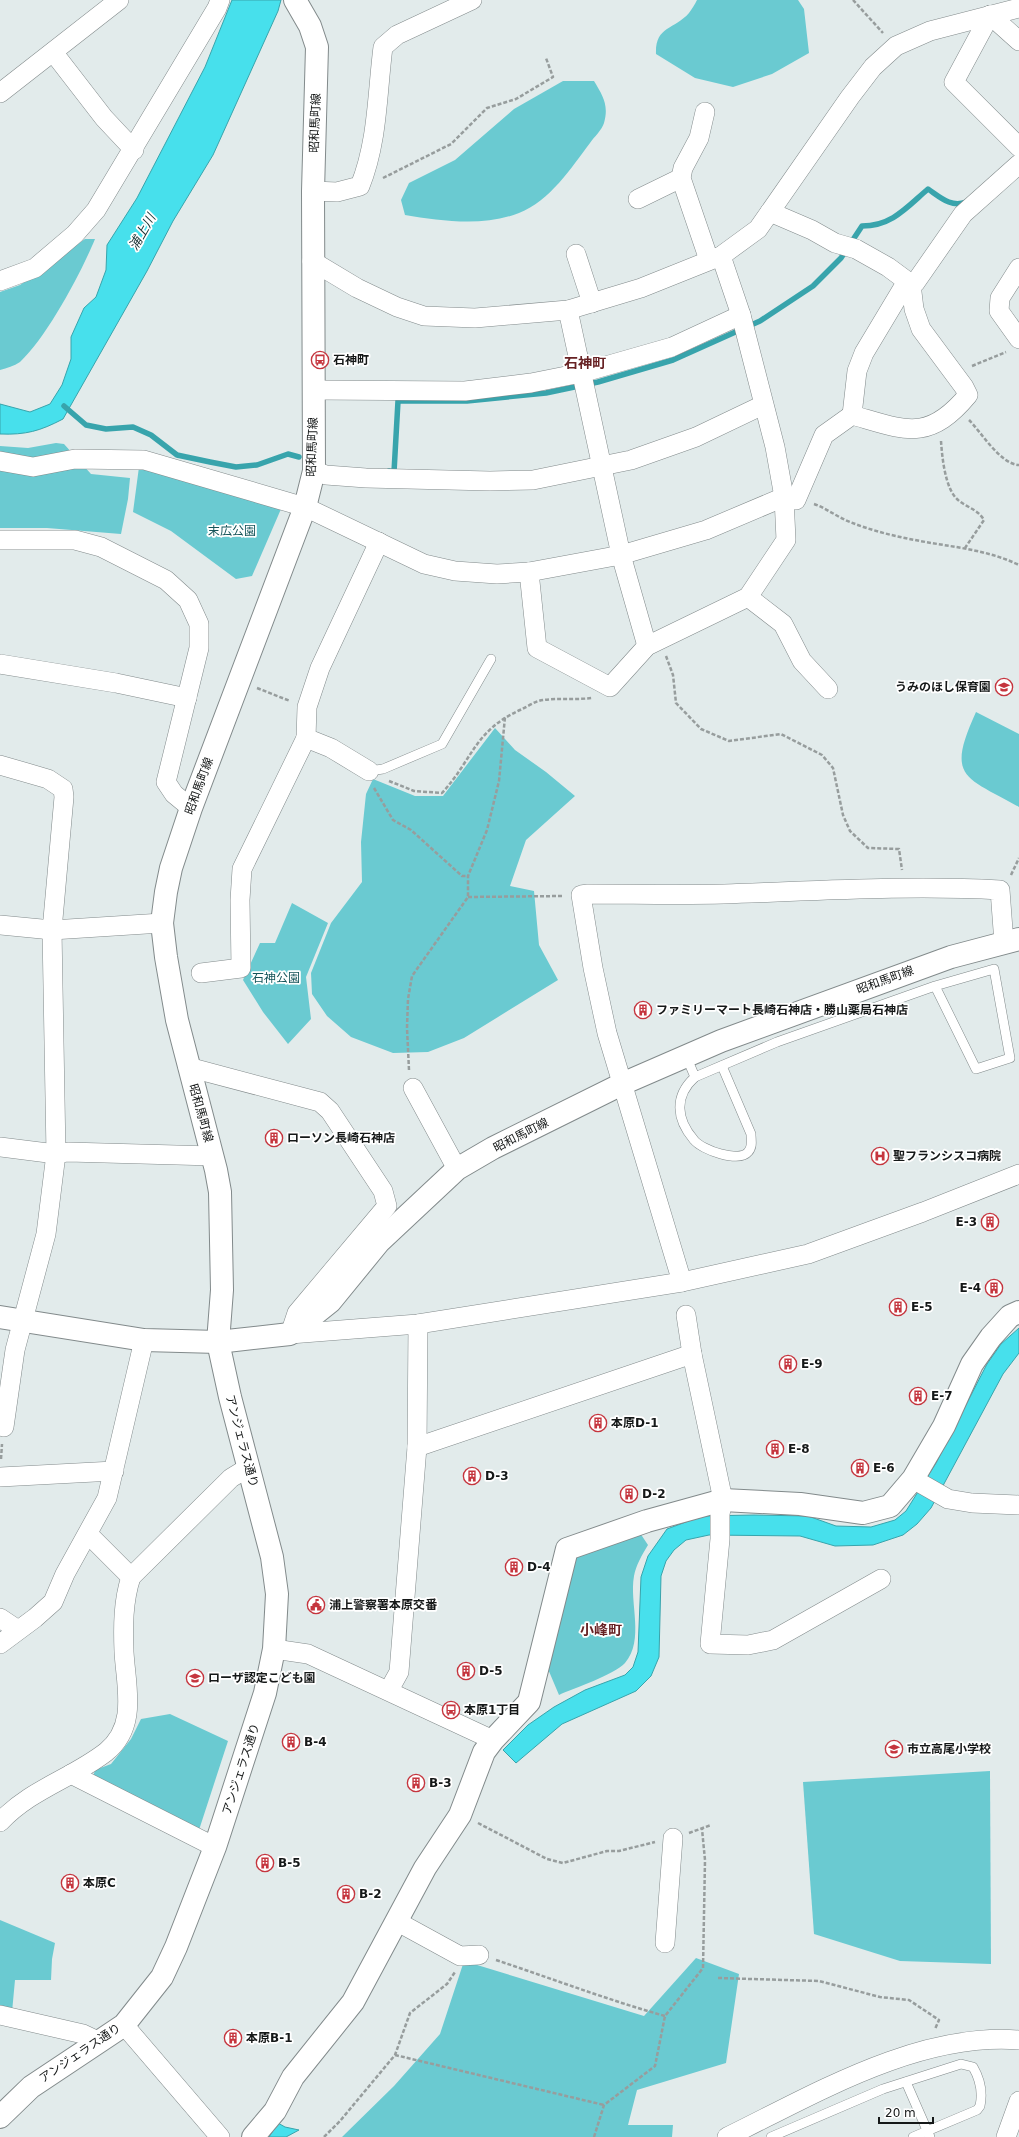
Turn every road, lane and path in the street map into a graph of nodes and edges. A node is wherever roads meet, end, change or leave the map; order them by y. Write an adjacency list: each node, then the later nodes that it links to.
1 (119, 0): 10 (street)
2 (220, 0): 15 (street)
3 (472, 0): 18 (street)
4 (853, 0): 9 (path)
5 (296, 2): 19 (street, 昭和馬町線)
6 (1019, 8): 7 (street)
7 (990, 16): 8 (street); 9 (street); 14 (street)
8 (1019, 42)
9 (896, 46): 21 (street)
10 (53, 52): 12 (street); 15 (street)
11 (546, 58): 18 (path)
12 (0, 93)
13 (705, 112): 17 (street)
14 (1019, 147)
15 (134, 150): 26 (street)
16 (1019, 164): 27 (street)
17 (681, 178): 20 (street); 23 (street)
18 (360, 186): 19 (street)
19 (313, 191): 24 (street, 昭和馬町線)
20 (638, 199)
21 (770, 212): 23 (street); 27 (street)
22 (576, 254): 28 (street)
23 (715, 258): 28 (street); 30 (street)
24 (312, 261): 29 (street); 34 (street, 昭和馬町線)
25 (1019, 268): 31 (street)
26 (0, 281)
27 (911, 284): 33 (street); 37 (street)
28 (592, 303): 29 (street)
29 (568, 310): 32 (street)
30 (741, 314): 32 (street); 35 (street)
31 (1016, 344): 33 (path)
32 (581, 373): 34 (street); 41 (street)
33 (953, 373): 36 (street)
34 (314, 390): 42 (street, 昭和馬町線)
35 (764, 405): 41 (street); 43 (street)
36 (957, 408): 38 (street); 40 (path)
37 (852, 415): 38 (street); 43 (street)
38 (939, 423): 47 (path)
39 (0, 461): 44 (street)
40 (1019, 464)
41 (601, 468): 42 (street); 48 (street)
42 (314, 471): 44 (street, 昭和馬町線)
43 (790, 498): 47 (path); 48 (street); 51 (street)
44 (306, 507): 46 (street); 55 (street, 昭和馬町線)
45 (0, 540): 58 (street)
46 (379, 542): 50 (street); 59 (street)
47 (965, 548): 49 (path)
48 (621, 555): 50 (street); 52 (street)
49 (1019, 565)
50 (529, 572): 56 (street)
51 (748, 597): 52 (street); 57 (street)
52 (654, 643): 56 (street); 66 (path)
53 (491, 659): 63 (lane)
54 (0, 664): 58 (street)
55 (239, 681): 59 (path); 64 (street, 昭和馬町線)
56 (610, 687): 60 (path)
57 (828, 689)
58 (187, 698): 64 (street)
59 (307, 707): 61 (street)
60 (505, 717): 63 (path); 65 (path)
61 (306, 738): 63 (street); 73 (street)
62 (0, 769): 71 (street)
63 (369, 771): 65 (path)
64 (191, 808): 69 (street, 昭和馬町線)
65 (468, 876): 68 (path)
66 (904, 888): 67 (street); 72 (street)
67 (581, 895): 68 (path); 79 (street)
68 (468, 897): 80 (path)
69 (162, 923): 71 (street); 77 (street, 昭和馬町線)
70 (0, 925): 71 (street)
71 (52, 930): 82 (street)
72 (1012, 941): 75 (street, 昭和馬町線)
73 (200, 973)
74 (935, 986): 74 (lane); 76 (lane)
75 (686, 1056): 78 (lane); 79 (street, 昭和馬町線)
76 (722, 1066): 78 (lane); 78 (lane)
77 (188, 1068): 83 (street, 昭和馬町線); 92 (street)
78 (695, 1077)
79 (622, 1084): 84 (street, 昭和馬町線); 86 (street)
80 (413, 1088): 84 (street)
81 (0, 1147): 82 (street)
82 (56, 1154): 83 (street); 90 (street)
83 (213, 1156): 94 (street, 昭和馬町線)
84 (457, 1169): 92 (street, 昭和馬町線)
85 (1019, 1174): 86 (street)
86 (682, 1282): 91 (street)
87 (1019, 1312): 101 (street)
88 (686, 1315): 95 (street)
89 (0, 1317): 90 (street)
90 (22, 1320): 93 (street); 96 (street)
91 (418, 1324): 92 (street); 97 (street)
92 (290, 1334): 94 (street)
93 (144, 1340): 94 (street); 99 (street)
94 (218, 1342): 98 (street, アンジェラス通り)
95 (692, 1354): 97 (street); 103 (street)
96 (0, 1426)
97 (417, 1447): 111 (street)
98 (249, 1467): 105 (street); 110 (street, アンジェラス通り)
99 (114, 1471): 100 (street); 104 (street)
100 (0, 1477)
101 (915, 1481): 102 (street); 103 (street)
102 (1019, 1505)
103 (722, 1507): 106 (street); 112 (street)
104 (88, 1534): 105 (street); 108 (street)
105 (131, 1577): 113 (street)
106 (880, 1579)
107 (0, 1618): 108 (street)
108 (18, 1630): 109 (street)
109 (0, 1644)
110 (274, 1649): 111 (street); 119 (street, アンジェラス通り)
111 (389, 1690): 112 (street)
112 (493, 1740): 120 (street)
113 (71, 1774): 114 (street); 119 (street)
114 (0, 1822)
115 (711, 1825): 117 (path)
116 (483, 1826): 118 (path)
117 (702, 1828): 118 (path); 126 (path)
118 (674, 1838): 121 (street)
119 (215, 1847): 127 (street, アンジェラス通り)
120 (396, 1921): 123 (street); 138 (street)
121 (665, 1943)
122 (479, 1955): 123 (street); 126 (path)
123 (460, 1956): 131 (path)
124 (718, 1978): 130 (path)
125 (0, 2015): 129 (street)
126 (665, 2016): 134 (path)
127 (124, 2025): 129 (street, アンジェラス通り); 137 (street)
128 (1019, 2040): 130 (street)
129 (100, 2042): 135 (street, アンジェラス通り)
130 (937, 2047): 141 (street)
131 (395, 2055): 134 (path); 139 (path)
132 (906, 2082): 136 (lane); 136 (lane); 142 (lane)
133 (1019, 2101): 144 (street)
134 (604, 2105): 140 (path)
135 (0, 2117)
136 (929, 2134): 143 (lane)
137 (220, 2137)
138 (253, 2137)
139 (324, 2137)
140 (594, 2137)
141 (727, 2137)
142 (771, 2137)
143 (913, 2137)
144 (1006, 2137)

